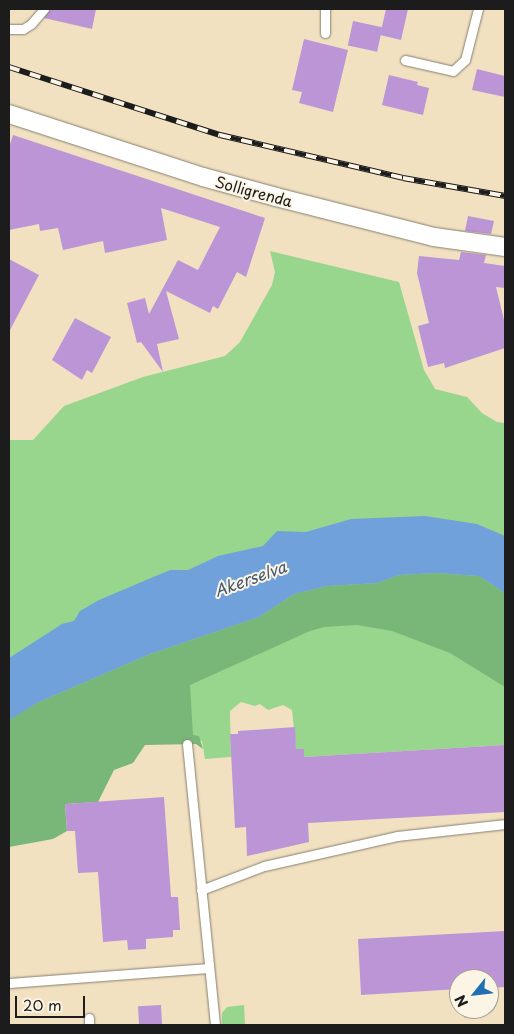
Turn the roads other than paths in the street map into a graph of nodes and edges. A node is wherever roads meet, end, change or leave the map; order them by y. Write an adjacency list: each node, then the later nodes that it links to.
1 (44, 9): 4 (lane)
2 (326, 9): 5 (lane)
3 (478, 9): 6 (lane)
4 (9, 29)
5 (325, 33)
6 (405, 60)
7 (9, 114): 8 (street, Solligrenda)
8 (505, 247)
9 (187, 744): 11 (lane)
10 (505, 824): 11 (lane)
11 (201, 890): 12 (lane)
12 (208, 968): 13 (lane); 14 (lane)
13 (9, 984)
14 (214, 1025)

